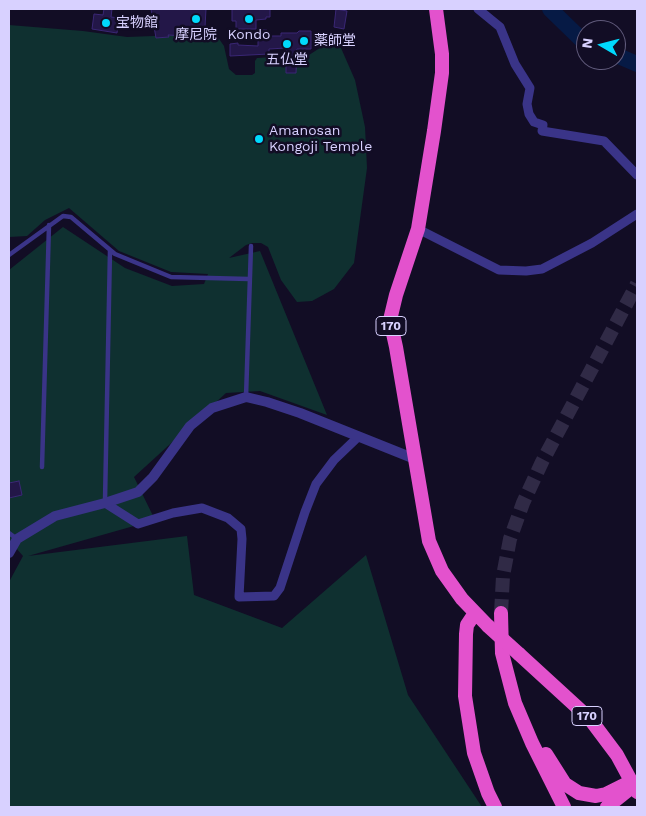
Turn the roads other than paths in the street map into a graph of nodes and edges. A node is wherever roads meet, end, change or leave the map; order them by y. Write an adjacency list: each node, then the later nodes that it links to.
1 (436, 9): 6 (highway, 170)
2 (478, 9): 3 (street)
3 (637, 175)
4 (637, 214): 6 (street)
5 (49, 225): 8 (lane); 9 (lane); 14 (lane)
6 (418, 229): 13 (highway, 170)
7 (251, 246): 10 (lane)
8 (110, 250): 10 (lane); 15 (lane)
9 (9, 254)
10 (250, 279): 11 (lane)
11 (246, 397): 12 (street); 15 (street)
12 (358, 436): 13 (street); 15 (street)
13 (415, 459): 18 (highway, 170)
14 (42, 467)
15 (105, 503): 16 (street)
16 (13, 536): 17 (street)
17 (9, 553)
18 (475, 613): 22 (highway, 170, bridge); 23 (highway); 24 (highway)
19 (500, 613): 20 (highway)
20 (522, 721): 21 (highway); 22 (highway)
21 (532, 743): 25 (highway); 26 (highway)
22 (634, 787): 27 (highway)
23 (495, 807)
24 (505, 807)
25 (553, 807)
26 (564, 807)
27 (607, 807)

